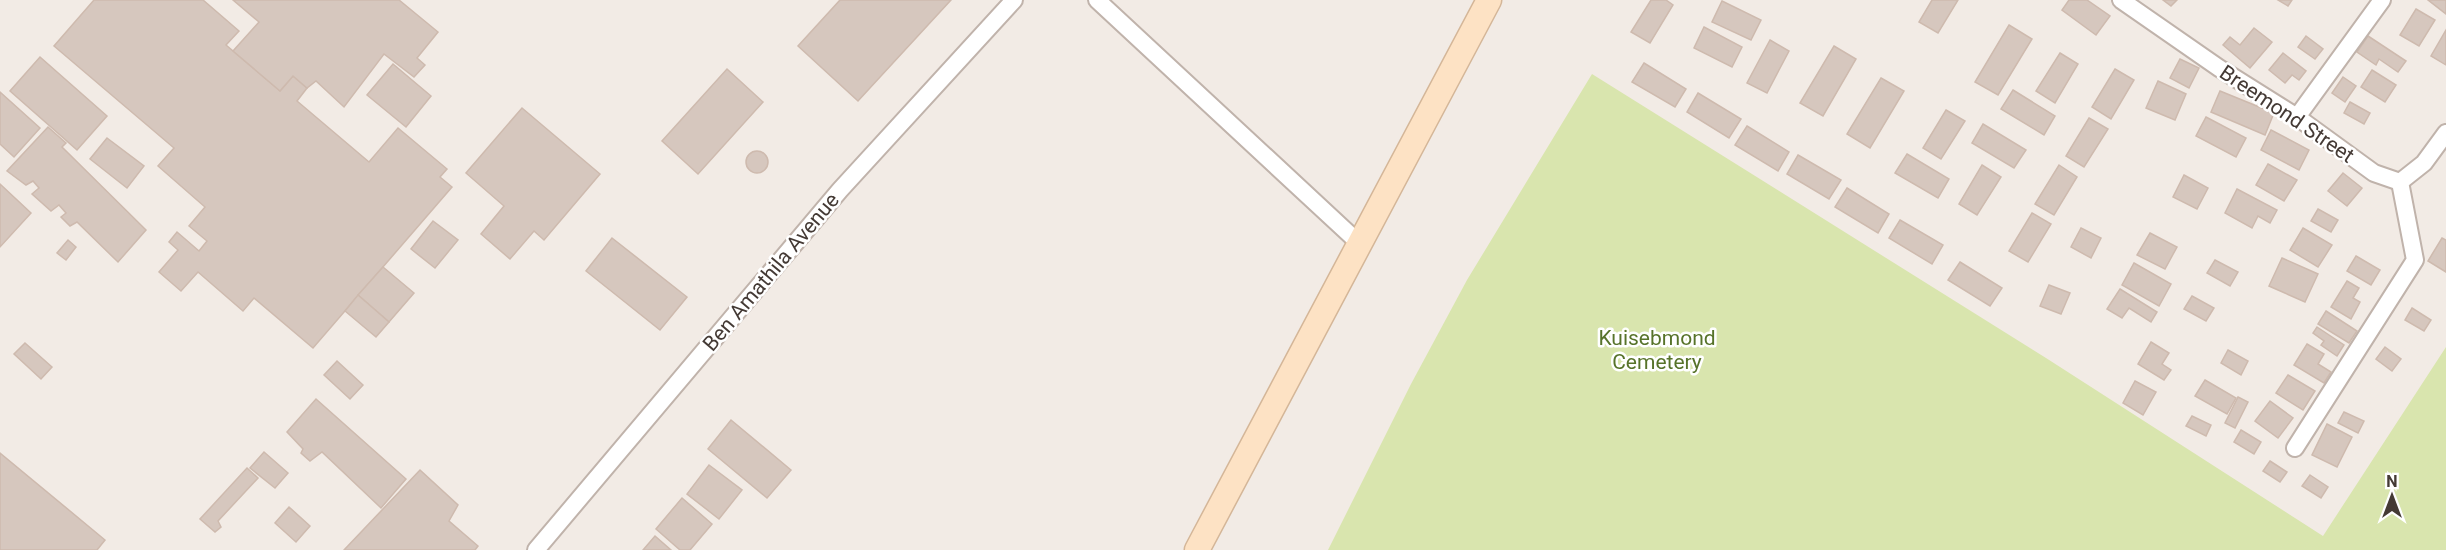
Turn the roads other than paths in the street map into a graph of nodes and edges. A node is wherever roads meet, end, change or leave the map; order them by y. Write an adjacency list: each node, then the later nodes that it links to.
1 (1014, 0): 11 (street, Ben Amathila Avenue)
2 (1097, 0): 9 (street)
3 (1489, 0): 9 (street)
4 (2121, 0): 6 (street, Breemond Street)
5 (2382, 0): 6 (street)
6 (2297, 117): 8 (street, Breemond Street)
7 (2446, 133): 8 (street)
8 (2400, 183): 10 (street)
9 (1360, 244): 12 (street)
10 (2295, 448)
11 (536, 550)
12 (1197, 550)

